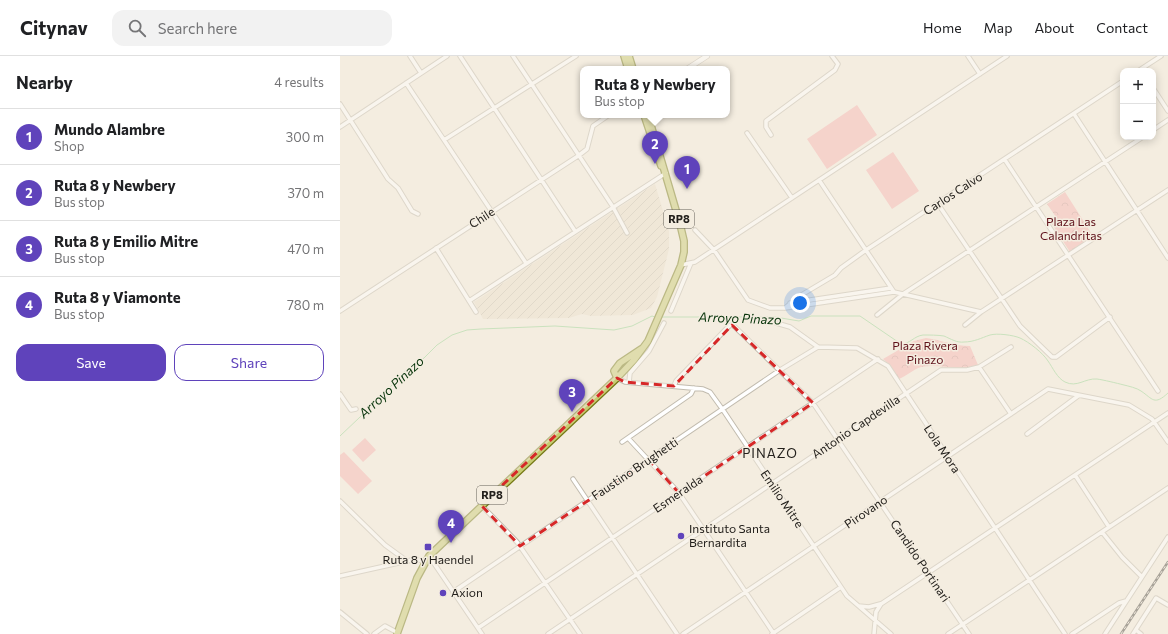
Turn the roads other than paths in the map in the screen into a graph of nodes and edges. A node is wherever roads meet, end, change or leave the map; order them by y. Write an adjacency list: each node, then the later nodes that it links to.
1 (410, 56): 17 (street)
2 (447, 56): 17 (street)
3 (460, 56): 24 (street)
4 (513, 56): 21 (street)
5 (576, 56): 21 (street)
6 (624, 56): 13 (main road)
7 (628, 56): 14 (main road)
8 (832, 56): 35 (street)
9 (968, 56): 18 (street)
10 (1008, 56): 18 (street)
11 (1162, 56): 16 (street)
12 (703, 57): 15 (street)
13 (627, 66)
14 (632, 66)
15 (691, 66)
16 (1144, 68)
17 (421, 73): 19 (street)
18 (980, 74): 43 (street)
19 (406, 83): 30 (street); 36 (street)
20 (1120, 83): 26 (street, Carlos Calvo)
21 (532, 84): 24 (street); 38 (street)
22 (1156, 93): 25 (street)
23 (340, 104): 30 (street)
24 (494, 108): 36 (street); 42 (street)
25 (1168, 111)
26 (1074, 114): 39 (street, Carlos Calvo); 40 (street)
27 (605, 118): 38 (street, Chile)
28 (645, 118): 41 (main road, RP8)
29 (649, 118): 41 (main road, RP8)
30 (350, 120): 32 (street); 51 (street)
31 (1168, 120): 33 (street)
32 (340, 127)
33 (1156, 128)
34 (747, 133): 45 (street)
35 (771, 135)
36 (444, 140): 49 (street)
37 (1138, 140): 40 (street)
38 (578, 156): 42 (street, Chile); 47 (street)
39 (1005, 160): 46 (street, Carlos Calvo); 48 (street)
40 (1105, 162): 48 (street); 50 (street)
41 (666, 173): 47 (street); 63 (main road, RP8)
42 (542, 179): 49 (street, Chile); 53 (street)
43 (819, 180): 45 (street); 57 (street)
44 (1168, 190): 50 (street)
45 (792, 198): 56 (street)
46 (938, 204): 57 (street, Carlos Calvo); 58 (street)
47 (613, 206): 53 (street); 54 (street)
48 (1037, 207): 58 (street); 59 (street)
49 (492, 211): 55 (street, Chile); 62 (street)
50 (1137, 211): 59 (street); 60 (street)
51 (418, 214)
52 (695, 230): 56 (street)
53 (575, 231): 62 (street)
54 (627, 233)
55 (436, 248): 68 (street); 71 (street, Chile)
56 (714, 250): 61 (street); 70 (street)
57 (866, 250): 64 (street); 69 (street, Carlos Calvo)
58 (969, 251): 66 (street); 67 (street)
59 (1069, 256): 67 (street); 76 (street)
60 (1168, 258)
61 (691, 263): 63 (street); 73 (street)
62 (526, 264): 68 (street)
63 (681, 265): 80 (main road, RP8)
64 (891, 288): 65 (street); 69 (street)
65 (894, 292): 66 (street); 70 (street)
66 (903, 294): 74 (street); 75 (street)
67 (1002, 300): 74 (street); 76 (street)
68 (469, 301): 72 (street)
69 (789, 303): 70 (street, Carlos Calvo)
70 (785, 308)
71 (340, 311)
72 (476, 312)
73 (671, 312)
74 (981, 312): 79 (street)
75 (877, 315)
76 (1110, 317): 90 (street)
77 (664, 323): 87 (street)
78 (776, 323): 81 (street)
79 (965, 325)
80 (644, 347): 86 (main road, RP8); 86 (main road)
81 (818, 347): 83 (street, Lola Mora); 85 (street, Faustino Brughetti)
82 (1011, 347): 84 (street, Antonio Capdevilla)
83 (878, 359): 91 (street, Lola Mora); 94 (street, Esmeralda)
84 (979, 368): 91 (street, Antonio Capdevilla); 98 (street)
85 (780, 370): 88 (street, Candido Portinari); 94 (street, Candido Portinari); 96 (street, Faustino Brughetti)
86 (617, 378): 87 (street, Emilio Mitre); 116 (main road, RP8)
87 (629, 382): 88 (street, Emilio Mitre)
88 (674, 386): 89 (street, Emilio Mitre)
89 (694, 388): 96 (street, Emilio Mitre); 101 (street)
90 (1158, 391)
91 (906, 393): 102 (street, Antonio Capdevilla); 106 (street, Lola Mora)
92 (340, 394): 95 (street)
93 (1078, 396): 98 (street, Pirovano); 99 (street); 100 (street)
94 (813, 403): 102 (street, Candido Portinari); 105 (street, Esmeralda)
95 (356, 409)
96 (723, 410): 105 (street, Emilio Mitre); 107 (street, Faustino Brughetti)
97 (1168, 413): 99 (street)
98 (1011, 414): 106 (street, Pirovano)
99 (1155, 422): 104 (street); 108 (street)
100 (1027, 434)
101 (628, 438): 103 (street); 107 (street)
102 (839, 439): 110 (street, Antonio Capdevilla); 115 (street, Candido Portinari)
103 (622, 442)
104 (1168, 442)
105 (748, 448): 110 (street, Emilio Mitre); 112 (street, Esmeralda)
106 (947, 457): 115 (street, Pirovano); 117 (street, Lola Mora)
107 (649, 460): 112 (street); 113 (street, Faustino Brughetti)
108 (1075, 475): 117 (street); 118 (street)
109 (573, 479): 113 (street)
110 (771, 484): 119 (street, Antonio Capdevilla); 124 (street, Emilio Mitre)
111 (1168, 488): 118 (street)
112 (679, 492): 119 (street); 122 (street, Esmeralda)
113 (588, 500): 122 (street); 123 (street, Faustino Brughetti)
114 (340, 501): 126 (street)
115 (881, 502): 124 (street, Pirovano); 128 (street, Candido Portinari)
116 (481, 505): 123 (street); 125 (main road, RP8)
117 (996, 527): 128 (street); 132 (street, Lola Mora)
118 (1109, 527): 120 (street)
119 (704, 529): 129 (street, Antonio Capdevilla); 136 (street)
120 (1102, 532): 131 (street); 132 (street)
121 (1168, 537): 131 (street)
122 (612, 538): 129 (street); 133 (street, Esmeralda)
123 (520, 546): 133 (street); 135 (street, Faustino Brughetti)
124 (814, 547): 134 (street, Emilio Mitre); 136 (street, Pirovano)
125 (429, 556): 127 (main road, RP8); 135 (street)
126 (407, 561): 127 (street); 130 (street)
127 (425, 562): 149 (main road, RP8)
128 (928, 573): 138 (street); 144 (street, Candido Portinari)
129 (637, 574): 142 (street, Antonio Capdevilla); 153 (street)
130 (340, 576)
131 (1142, 577): 137 (street)
132 (1029, 580): 144 (street); 160 (street, Lola Mora)
133 (545, 582): 142 (street); 145 (street, Esmeralda)
134 (841, 588): 139 (street, Emilio Mitre); 155 (street)
135 (453, 592): 145 (street)
136 (746, 592): 154 (street, Pirovano); 155 (street)
137 (1126, 601): 161 (street); 162 (street)
138 (881, 604): 139 (street); 143 (street)
139 (858, 606): 143 (street, Emilio Mitre)
140 (1168, 606): 146 (street)
141 (340, 612): 147 (street)
142 (570, 619): 151 (street, Antonio Capdevilla); 152 (street)
143 (875, 621): 156 (street); 157 (street, Emilio Mitre)
144 (963, 624): 158 (street); 159 (street, Candido Portinari)
145 (478, 628): 150 (street)
146 (1136, 630): 163 (street); 164 (street)
147 (367, 634)
148 (374, 634): 149 (street)
149 (397, 634)
150 (482, 634)
151 (548, 634)
152 (580, 634)
153 (677, 634)
154 (683, 634)
155 (773, 634)
156 (874, 634)
157 (891, 634)
158 (948, 634)
159 (969, 634)
160 (1065, 634)
161 (1072, 634)
162 (1105, 634)
163 (1133, 634)
164 (1141, 634)

